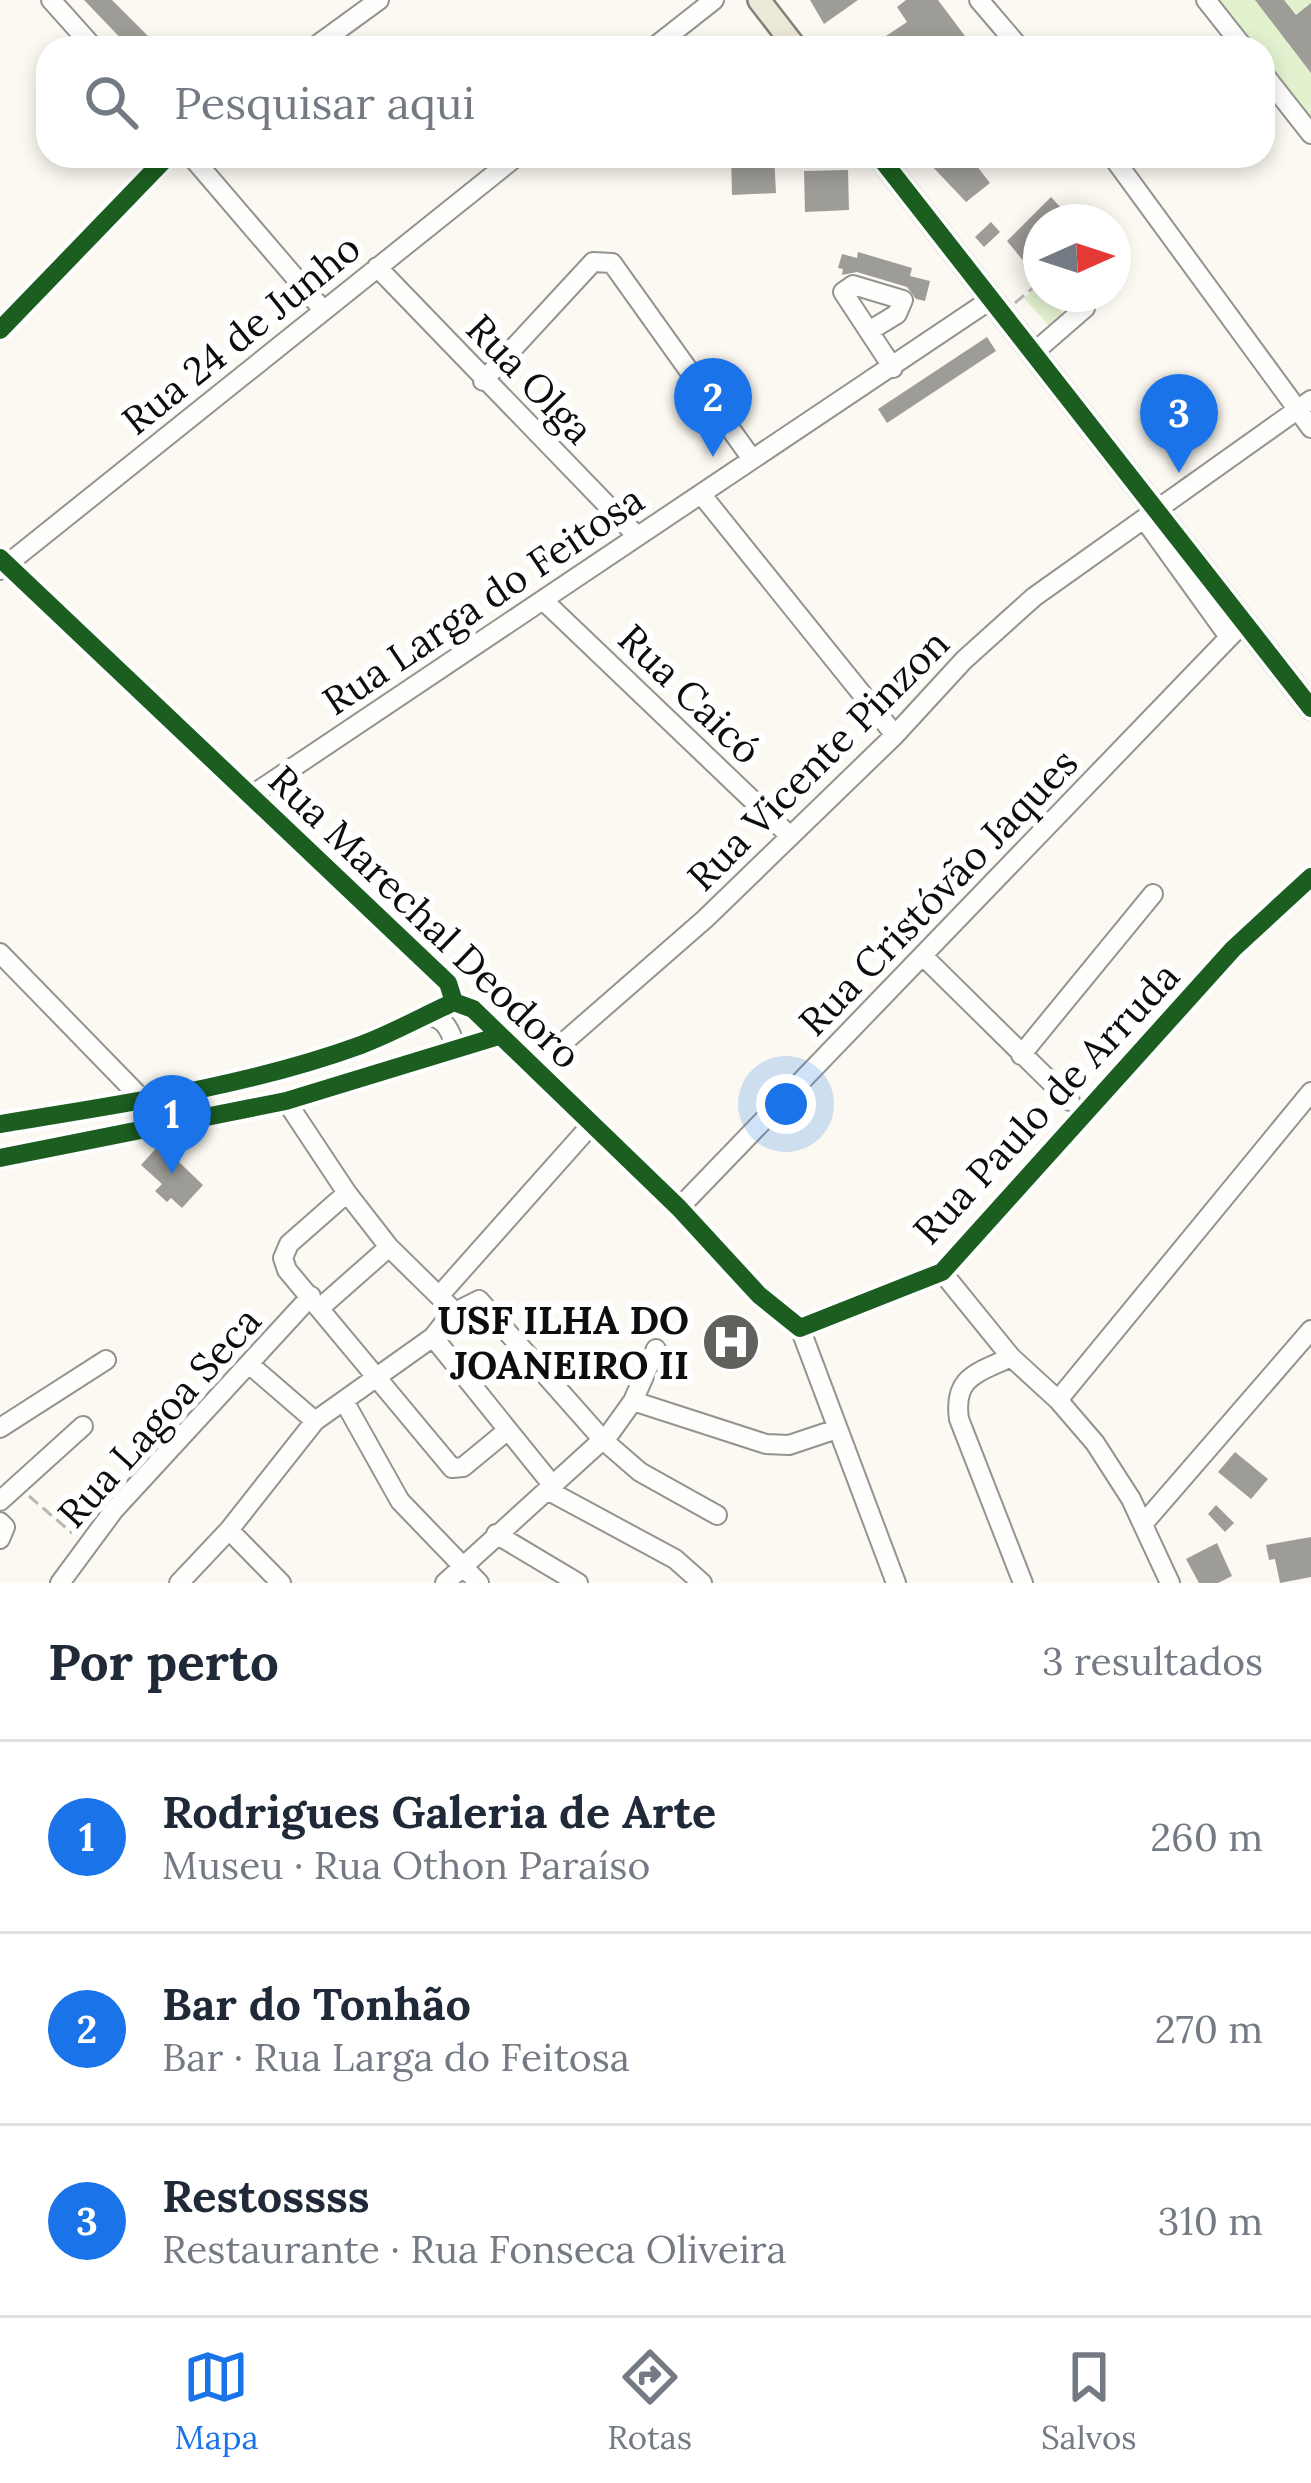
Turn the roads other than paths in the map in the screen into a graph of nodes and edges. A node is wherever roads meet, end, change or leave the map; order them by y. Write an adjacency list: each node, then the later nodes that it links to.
1 (51, 0): 7 (street)
2 (380, 0): 8 (street)
3 (714, 0): 9 (street)
4 (759, 0): 10 (main road)
5 (979, 0): 11 (street)
6 (1206, 0): 12 (street)
7 (83, 36)
8 (330, 36)
9 (668, 36)
10 (787, 36)
11 (1010, 36)
12 (1234, 36)
13 (1275, 88): 14 (street)
14 (1311, 134)
15 (155, 168): 24 (street)
16 (200, 168): 22 (street)
17 (502, 168): 20 (street, Rua 24 de Junho)
18 (888, 168): 21 (main road)
19 (1121, 168): 29 (street)
20 (377, 267): 22 (street, Rua 24 de Junho); 28 (street, Rua Olga)
21 (996, 307): 26 (main road); 27 (street, Rua Larga do Feitosa)
22 (323, 310): 35 (street, Rua 24 de Junho)
23 (1081, 312): 26 (street)
24 (0, 330)
25 (869, 332): 27 (street)
26 (1032, 354): 33 (main road)
27 (893, 368): 31 (street, Rua Larga do Feitosa)
28 (483, 381): 31 (street); 34 (street, Rua Olga)
29 (1304, 404): 30 (street); 33 (street, Rua Vicente Pinzon)
30 (1311, 428)
31 (752, 459): 32 (street, Rua Larga do Feitosa)
32 (701, 494): 34 (street, Rua Larga do Feitosa); 39 (street)
33 (1151, 514): 37 (main road); 39 (street, Rua Vicente Pinzon)
34 (637, 536): 36 (street, Rua Larga do Feitosa)
35 (2, 564): 40 (street, Rua Marechal Deodoro)
36 (544, 601): 40 (street, Rua Larga do Feitosa); 41 (street, Rua Caicó)
37 (1237, 630): 38 (main road); 45 (street, Rua Cristóvão Jaques)
38 (1311, 708)
39 (895, 735): 41 (street, Rua Vicente Pinzon)
40 (252, 795): 46 (street, Rua Marechal Deodoro)
41 (790, 836): 51 (street, Rua Vicente Pinzon)
42 (1311, 877): 62 (street, Rua Paulo de Arruda)
43 (1153, 894): 50 (street)
44 (0, 953): 53 (street)
45 (923, 956): 50 (street); 60 (street, Rua Cristóvão Jaques)
46 (454, 1002): 47 (street); 48 (street, Rua Marechal Deodoro)
47 (424, 1016): 49 (street); 53 (street)
48 (499, 1036): 49 (street); 51 (street, Rua Marechal Deodoro)
49 (450, 1052): 54 (street)
50 (1021, 1055): 55 (street)
51 (532, 1069): 57 (street, Rua Marechal Deodoro)
52 (1311, 1093): 74 (street)
53 (144, 1100): 56 (street)
54 (286, 1101): 58 (street); 59 (street)
55 (1070, 1101)
56 (0, 1124)
57 (591, 1125): 60 (street, Rua Marechal Deodoro); 63 (street)
58 (0, 1158)
59 (346, 1193): 61 (street); 64 (street)
60 (680, 1208): 66 (street, Rua Marechal Deodoro)
61 (389, 1247): 63 (street); 64 (street, Rua Lagoa Seca)
62 (943, 1272): 66 (street, Rua Paulo de Arruda); 70 (street)
63 (439, 1296): 65 (street)
64 (316, 1302): 72 (street, Rua Lagoa Seca); 73 (street)
65 (451, 1314): 68 (street); 82 (street)
66 (800, 1328): 80 (street)
67 (1311, 1330): 86 (street)
68 (433, 1337): 73 (street); 81 (street)
69 (656, 1349): 76 (street)
70 (1011, 1357): 74 (street); 98 (street)
71 (106, 1360): 79 (street)
72 (249, 1364): 77 (street); 92 (street, Rua Lagoa Seca)
73 (380, 1378): 75 (street); 81 (street)
74 (1058, 1400): 86 (street)
75 (344, 1401): 77 (street); 89 (street)
76 (633, 1401): 80 (street); 82 (street)
77 (315, 1421): 87 (street)
78 (83, 1426): 84 (street)
79 (0, 1428)
80 (837, 1429): 97 (street)
81 (508, 1430): 83 (street)
82 (603, 1440): 83 (street); 85 (street)
83 (551, 1489): 88 (street); 90 (street)
84 (0, 1502)
85 (717, 1515)
86 (1143, 1524): 99 (street)
87 (229, 1530): 91 (street); 93 (street)
88 (496, 1534): 89 (street); 96 (street)
89 (465, 1567): 94 (street); 95 (street)
90 (700, 1581)
91 (277, 1582)
92 (59, 1583)
93 (179, 1583)
94 (445, 1583)
95 (479, 1583)
96 (578, 1583)
97 (896, 1583)
98 (1023, 1583)
99 (1170, 1583)

